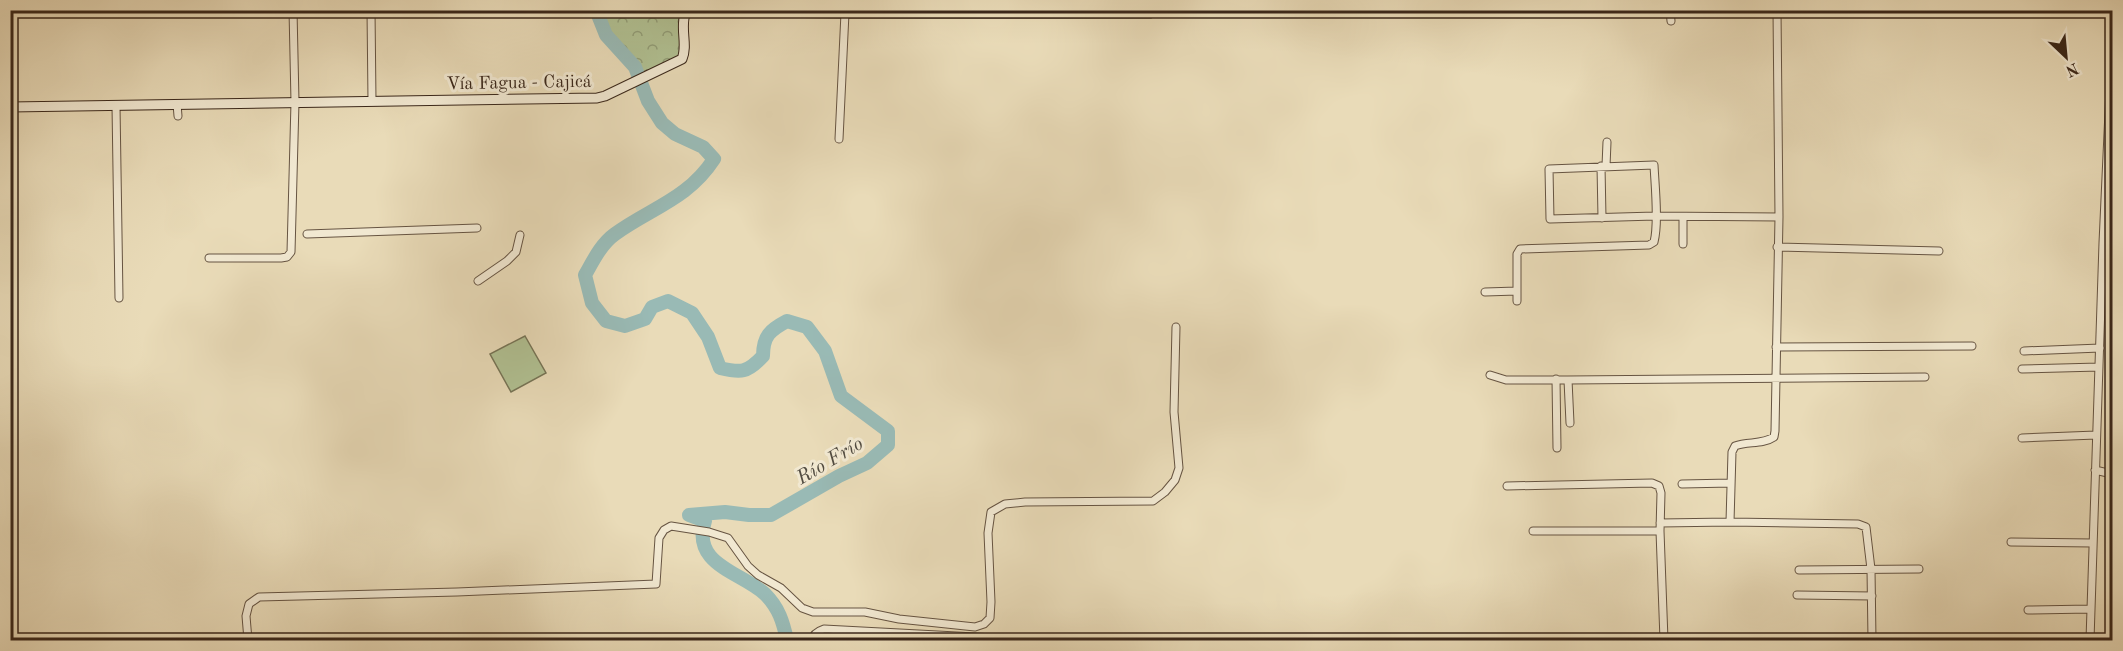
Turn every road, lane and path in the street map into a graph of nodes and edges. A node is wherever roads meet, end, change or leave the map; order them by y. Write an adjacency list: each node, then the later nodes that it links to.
1 (293, 10): 11 (street)
2 (371, 10): 10 (street)
3 (1156, 10): 7 (street, Vía Fagua - Cajicá)
4 (1670, 10): 8 (street)
5 (1777, 10): 22 (street)
6 (685, 12): 7 (street, Vía Fagua - Cajicá); 10 (street, Vía Fagua - Cajicá)
7 (845, 13): 17 (street)
8 (1671, 21)
9 (2112, 45): 16 (street)
10 (372, 101): 11 (street, Vía Fagua - Cajicá)
11 (296, 102): 12 (street, Vía Fagua - Cajicá); 30 (street)
12 (177, 104): 13 (street, Vía Fagua - Cajicá); 15 (street)
13 (116, 106): 14 (street, Vía Fagua - Cajicá); 34 (street)
14 (10, 107)
15 (178, 117)
16 (2111, 127): 39 (street)
17 (839, 139)
18 (1607, 142): 19 (street)
19 (1604, 166): 20 (street); 23 (street); 23 (street)
20 (1655, 216): 21 (street); 23 (street); 32 (street)
21 (1683, 217): 22 (street); 27 (street)
22 (1779, 217): 28 (street)
23 (1602, 218)
24 (477, 228): 25 (street)
25 (307, 234)
26 (520, 235): 31 (street)
27 (1683, 244)
28 (1777, 247): 29 (street); 38 (street)
29 (1939, 251)
30 (209, 258)
31 (478, 281)
32 (1517, 291): 33 (street); 35 (street)
33 (1485, 292)
34 (119, 298)
35 (1517, 301)
36 (1176, 327): 66 (street)
37 (1972, 346): 38 (street)
38 (1776, 347): 44 (street)
39 (2100, 348): 40 (street); 41 (street)
40 (2024, 351)
41 (2099, 367): 42 (street); 49 (street)
42 (2022, 369)
43 (1490, 375): 46 (street)
44 (1776, 377): 45 (street); 47 (street); 54 (street)
45 (1925, 377)
46 (1556, 380): 47 (street); 51 (street)
47 (1568, 380): 48 (street)
48 (1570, 423)
49 (2096, 435): 50 (street); 52 (street)
50 (2022, 438)
51 (1557, 448)
52 (2095, 470): 53 (street); 61 (street)
53 (2112, 474)
54 (1731, 483): 55 (street); 57 (street)
55 (1682, 484)
56 (1507, 486): 58 (street)
57 (1731, 522): 58 (street); 62 (street)
58 (1660, 527): 59 (street); 74 (street)
59 (1533, 531)
60 (2011, 542): 61 (street)
61 (2092, 543): 69 (street)
62 (1871, 569): 63 (street); 64 (street); 68 (street)
63 (1919, 569)
64 (1799, 570)
65 (458, 582): 66 (street)
66 (457, 592): 71 (street)
67 (1797, 595): 68 (street)
68 (1872, 596): 75 (street)
69 (2090, 609): 70 (street); 76 (street)
70 (2028, 610)
71 (248, 640)
72 (812, 640): 73 (street)
73 (1030, 640)
74 (1664, 640)
75 (1872, 640)
76 (2090, 640)

